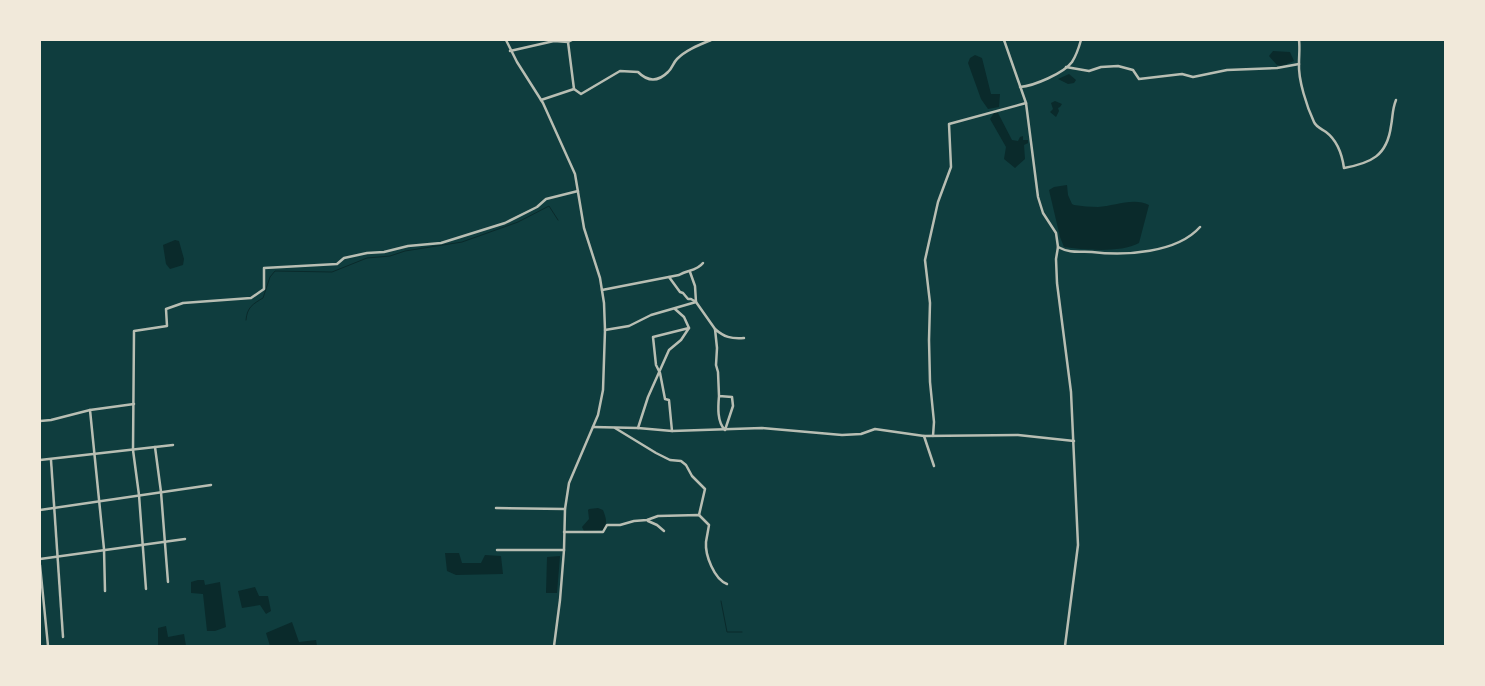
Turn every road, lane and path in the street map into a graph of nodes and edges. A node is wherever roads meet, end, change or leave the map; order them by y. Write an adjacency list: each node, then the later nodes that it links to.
1 (506, 40): 8 (street)
2 (572, 40): 7 (street)
3 (710, 40): 12 (street)
4 (1004, 40): 11 (street)
5 (1081, 40): 10 (street)
6 (1299, 40): 9 (street)
7 (568, 41): 8 (street); 12 (street)
8 (510, 50): 13 (street)
9 (1298, 64): 10 (street); 14 (street)
10 (1066, 67): 11 (street)
11 (1020, 88): 15 (street)
12 (574, 89): 13 (street)
13 (541, 100): 16 (street)
14 (1396, 100)
15 (1026, 102): 18 (street); 40 (street)
16 (578, 190): 22 (street); 31 (street)
17 (1200, 227): 18 (street)
18 (1058, 247): 41 (street)
19 (703, 264): 20 (street)
20 (690, 271): 21 (street); 23 (street)
21 (669, 277): 22 (street); 23 (street)
22 (602, 290): 27 (street)
23 (696, 302): 24 (street); 26 (street)
24 (674, 309): 25 (street); 27 (street)
25 (690, 328): 29 (street); 29 (street)
26 (715, 329): 28 (street); 30 (street)
27 (605, 330): 34 (street)
28 (744, 338)
29 (660, 373): 36 (street); 38 (street)
30 (719, 396): 37 (street); 37 (street)
31 (134, 404): 32 (street); 44 (street)
32 (90, 410): 33 (street); 45 (street)
33 (40, 421)
34 (594, 427): 35 (street); 55 (street)
35 (614, 428): 36 (street); 57 (street)
36 (638, 428): 38 (street)
37 (725, 430): 38 (street); 39 (street)
38 (672, 431)
39 (924, 436): 40 (street); 48 (street)
40 (933, 436): 41 (street)
41 (1074, 441): 77 (street)
42 (173, 445): 43 (street)
43 (156, 448): 44 (street); 50 (street)
44 (133, 450): 45 (street); 51 (street)
45 (94, 454): 47 (street); 52 (street)
46 (40, 460): 47 (street)
47 (51, 460): 53 (street)
48 (934, 466)
49 (211, 485): 50 (street)
50 (161, 492): 51 (street); 62 (street)
51 (139, 496): 52 (street); 63 (street)
52 (98, 502): 53 (street); 64 (street)
53 (54, 508): 56 (street); 67 (street)
54 (496, 508): 55 (street)
55 (565, 509): 60 (street)
56 (40, 510)
57 (699, 515): 58 (street); 71 (street)
58 (647, 520): 59 (street); 60 (street)
59 (664, 531)
60 (564, 532): 66 (street)
61 (185, 539): 62 (street)
62 (165, 541): 63 (street); 70 (street)
63 (142, 544): 64 (street); 72 (street)
64 (104, 549): 67 (street); 73 (street)
65 (497, 550): 66 (street)
66 (564, 550): 76 (street)
67 (58, 557): 68 (street); 74 (street)
68 (40, 559)
69 (40, 565): 75 (street)
70 (168, 582)
71 (727, 584)
72 (146, 589)
73 (105, 591)
74 (63, 637)
75 (48, 646)
76 (554, 646)
77 (1065, 646)

